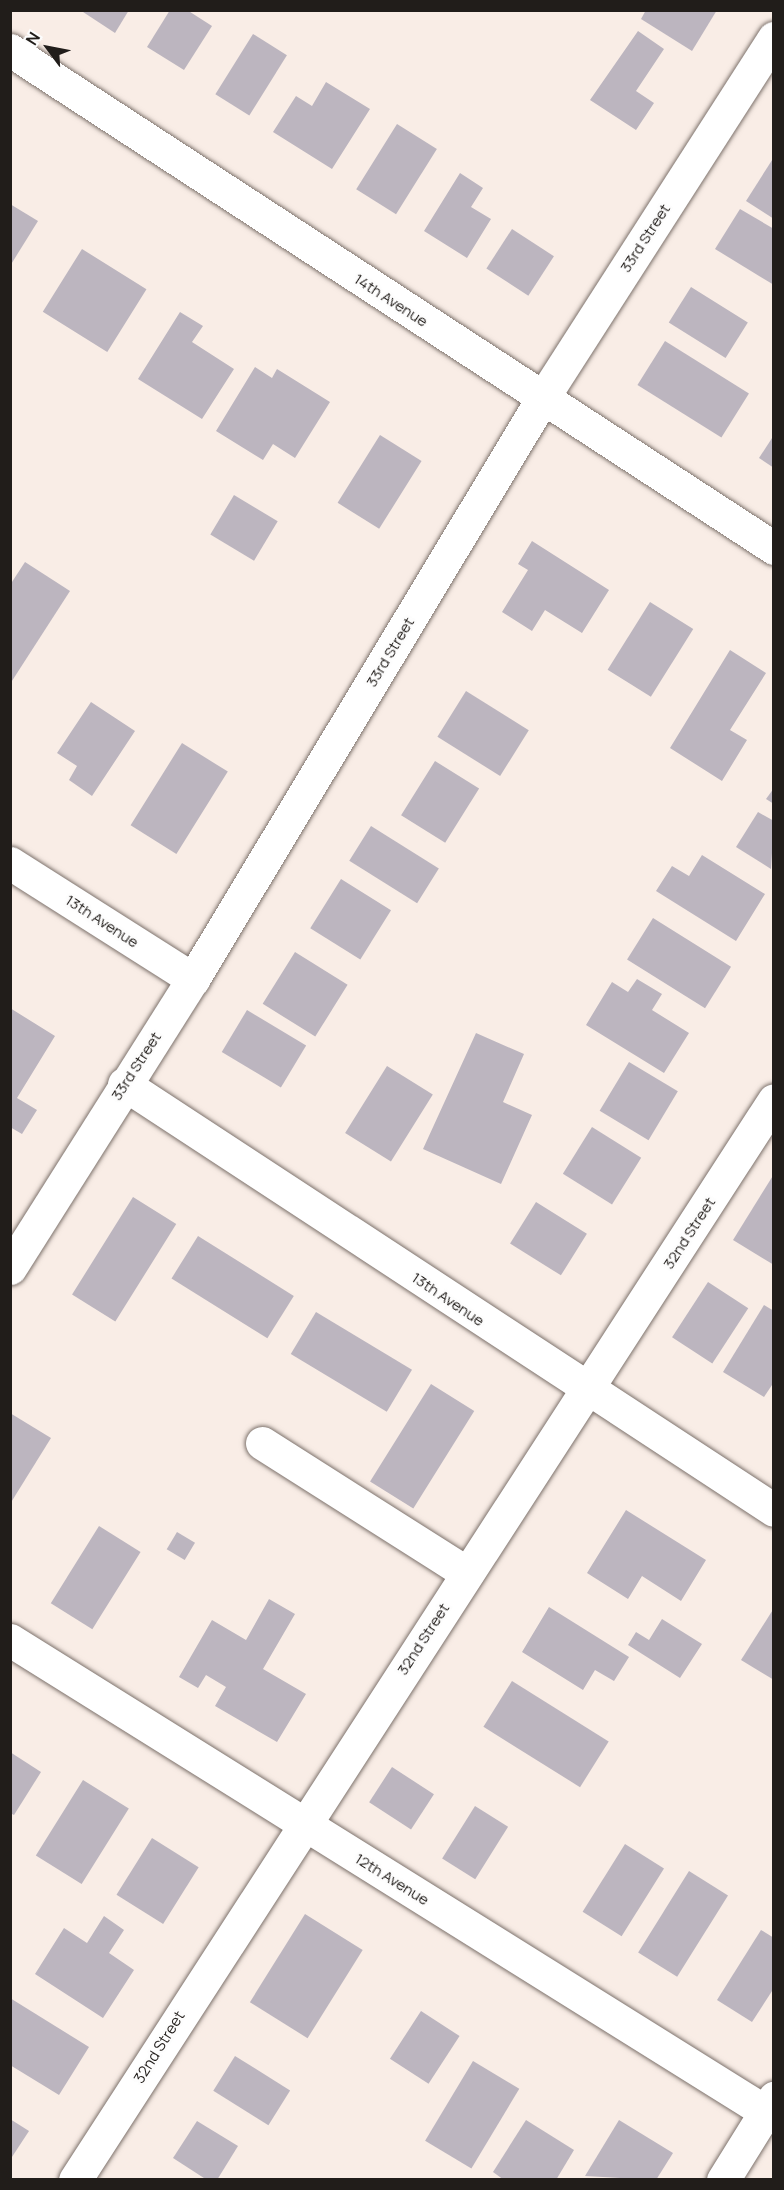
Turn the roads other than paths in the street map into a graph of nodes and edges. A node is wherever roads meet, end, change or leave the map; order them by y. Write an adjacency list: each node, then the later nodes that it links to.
1 (774, 38): 3 (street, 33rd Street)
2 (10, 50): 3 (street, 14th Avenue)
3 (542, 399): 4 (street, 14th Avenue); 6 (street, 33rd Street)
4 (774, 548)
5 (10, 863): 6 (street, 13th Avenue)
6 (193, 979): 7 (street, 33rd Street)
7 (124, 1084): 9 (street, 33rd Street); 10 (street, 13th Avenue)
8 (774, 1101): 10 (street, 32nd Street)
9 (10, 1268)
10 (588, 1392): 12 (street, 13th Avenue); 13 (street, 32nd Street)
11 (262, 1443): 13 (street)
12 (774, 1510)
13 (467, 1573): 15 (street, 32nd Street)
14 (10, 1640): 15 (street, 12th Avenue)
15 (302, 1823): 16 (street, 12th Avenue); 17 (street, 32nd Street)
16 (771, 2109): 18 (street)
17 (75, 2180)
18 (723, 2180)

